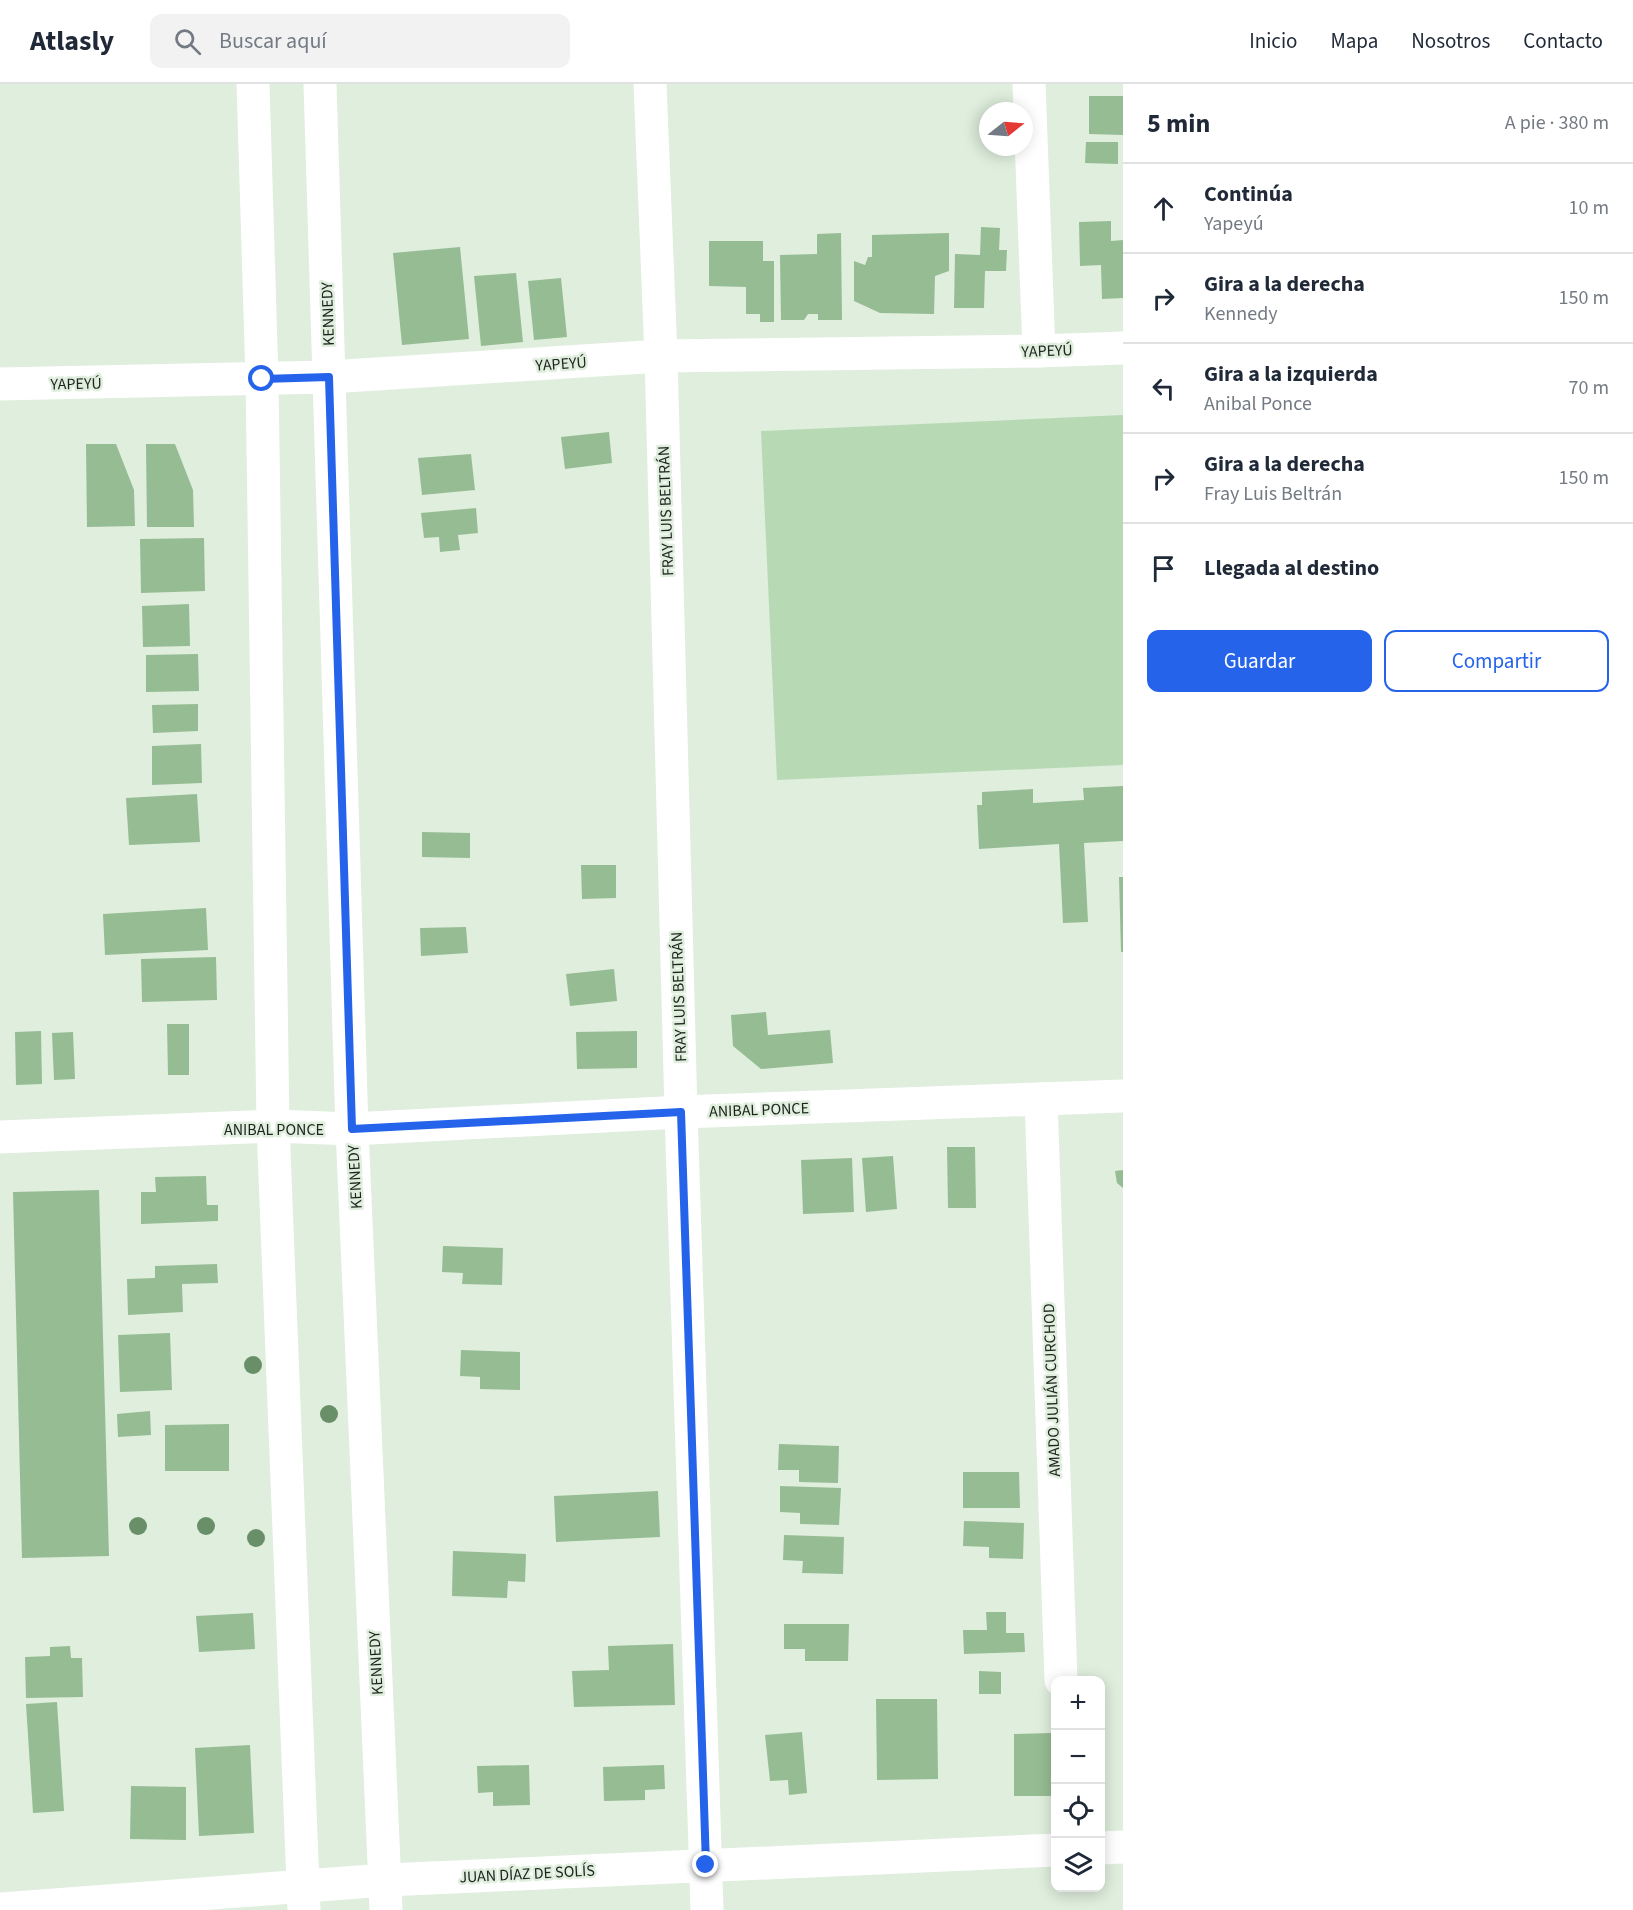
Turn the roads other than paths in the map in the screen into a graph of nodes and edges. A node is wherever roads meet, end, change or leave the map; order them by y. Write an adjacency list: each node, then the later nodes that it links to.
1 (253, 84): 9 (street)
2 (320, 84): 8 (street, KENNEDY)
3 (650, 84): 7 (street, FRAY LUIS BELTRÁN)
4 (1029, 84): 6 (street)
5 (1123, 348): 6 (street, YAPEYÚ)
6 (1039, 351): 7 (street, YAPEYÚ)
7 (661, 356): 8 (street, YAPEYÚ); 13 (street, FRAY LUIS BELTRÁN)
8 (329, 377): 9 (street, YAPEYÚ); 15 (street, KENNEDY)
9 (262, 379): 10 (street, YAPEYÚ); 14 (street)
10 (0, 384)
11 (1123, 1096): 12 (street, ANIBAL PONCE)
12 (1041, 1099): 13 (street, ANIBAL PONCE); 17 (street, AMADO JULIÁN CURCHOD)
13 (681, 1112): 15 (street, ANIBAL PONCE); 21 (street, FRAY LUIS BELTRÁN)
14 (273, 1126): 15 (street, ANIBAL PONCE); 16 (street, ANIBAL PONCE); 23 (street)
15 (352, 1129): 22 (street, KENNEDY)
16 (0, 1137)
17 (1061, 1676)
18 (1123, 1847): 19 (street)
19 (1105, 1848)
20 (1051, 1850): 21 (street, JUAN DÍAZ DE SOLÍS)
21 (706, 1865): 22 (street, JUAN DÍAZ DE SOLÍS); 25 (street, FRAY LUIS BELTRÁN)
22 (386, 1895): 23 (street, JUAN DÍAZ DE SOLÍS)
23 (303, 1898): 24 (street, JUAN DÍAZ DE SOLÍS)
24 (0, 1909)
25 (707, 1910)

